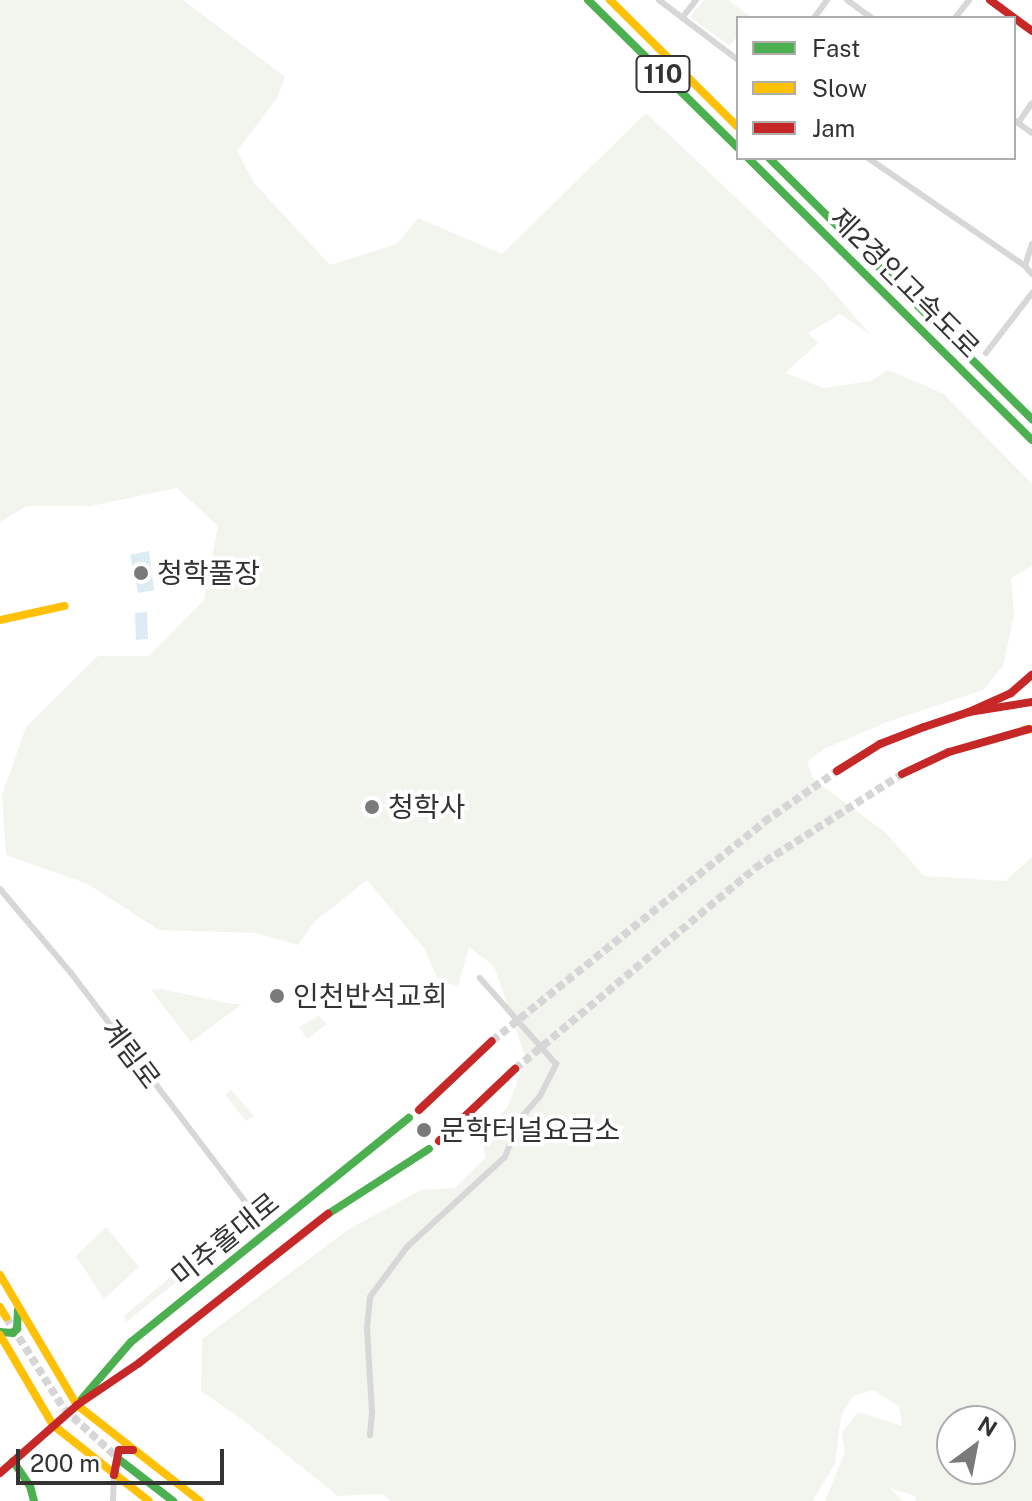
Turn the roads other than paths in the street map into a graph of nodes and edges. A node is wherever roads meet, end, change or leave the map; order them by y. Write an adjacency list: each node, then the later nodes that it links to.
1 (588, 0): 17 (main road, 110)
2 (610, 0): 15 (main road, 110)
3 (659, 0): 11 (street)
4 (696, 0): 11 (street)
5 (847, 0): 8 (street)
6 (969, 0): 9 (street)
7 (990, 0): 10 (main road)
8 (869, 16)
9 (957, 16)
10 (1012, 16)
11 (682, 18): 12 (street)
12 (736, 58)
13 (1032, 103): 14 (street)
14 (1016, 121): 16 (street)
15 (736, 125)
16 (1032, 133)
17 (736, 146)
18 (750, 160): 27 (main road, 제2경인고속도로)
19 (771, 160): 26 (main road, 제2경인고속도로)
20 (871, 160): 22 (street)
21 (1032, 244): 22 (street)
22 (1025, 266): 23 (street)
23 (1032, 274)
24 (1032, 293): 25 (street)
25 (986, 353)
26 (1032, 419)
27 (1032, 440)
28 (64, 606): 29 (main road)
29 (0, 620)
30 (1032, 675): 32 (main road)
31 (1032, 702): 32 (main road)
32 (969, 712): 34 (main road)
33 (1029, 729): 35 (main road)
34 (837, 771)
35 (902, 774)
36 (0, 889): 44 (street, 계림로)
37 (480, 978): 52 (street)
38 (492, 1041): 40 (main road)
39 (515, 1069): 42 (main road)
40 (419, 1110)
41 (409, 1118): 50 (main road, 미추홀대로)
42 (439, 1141)
43 (429, 1149): 50 (main road, 미추홀대로)
44 (260, 1221)
45 (0, 1275): 46 (main road)
46 (17, 1304): 49 (main road); 50 (main road)
47 (0, 1307): 48 (main road)
48 (6, 1317)
49 (0, 1334): 51 (main road)
50 (77, 1405): 51 (main road, 미추홀대로); 53 (main road)
51 (53, 1425): 54 (main road, 미추홀대로); 57 (main road)
52 (370, 1435)
53 (133, 1450): 57 (main road); 62 (main road)
54 (13, 1461): 56 (main road, 미추홀대로); 58 (main road)
55 (121, 1461): 61 (main road)
56 (0, 1473)
57 (114, 1475): 59 (street); 60 (main road)
58 (34, 1501)
59 (113, 1501)
60 (149, 1501)
61 (173, 1501)
62 (200, 1501)

